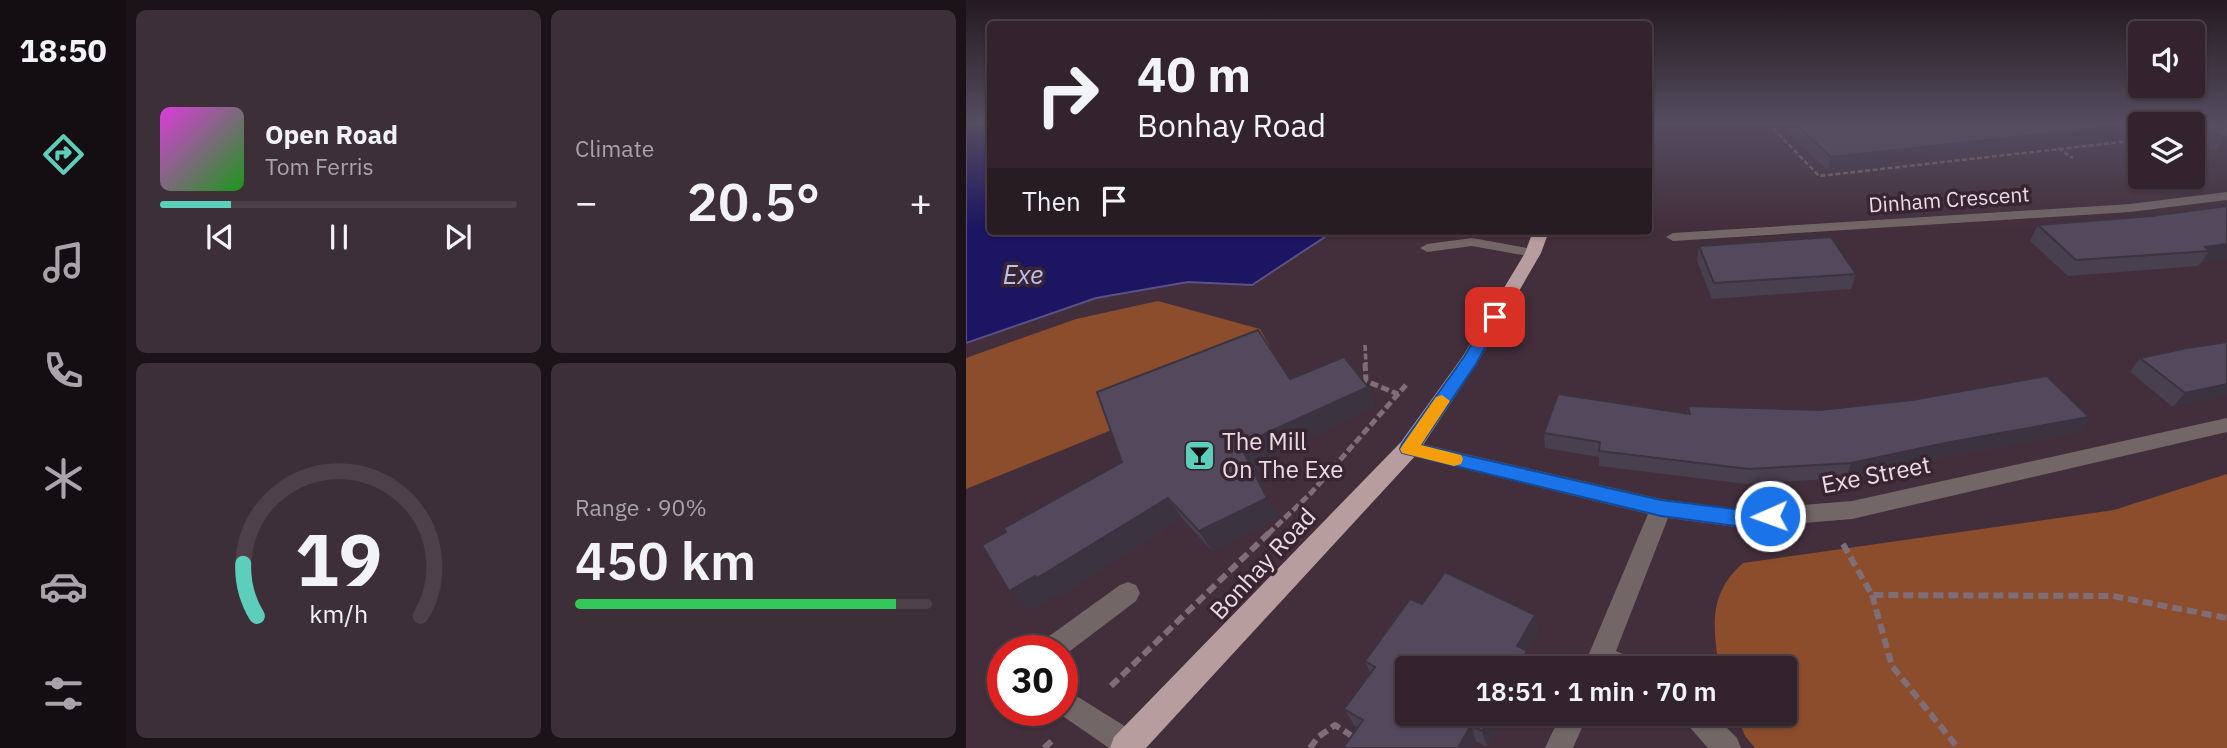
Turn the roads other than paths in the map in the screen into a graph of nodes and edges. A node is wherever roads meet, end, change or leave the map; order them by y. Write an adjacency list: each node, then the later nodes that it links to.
1 (2227, 196): 2 (street, Dinham Crescent)
2 (1673, 237)
3 (1537, 242): 4 (street); 6 (highway, Bonhay Road)
4 (1427, 248)
5 (2227, 425): 7 (street, Exe Street)
6 (1409, 449): 7 (street, Exe Street); 14 (highway, Bonhay Road)
7 (1661, 508): 10 (street)
8 (1128, 593): 9 (street)
9 (1072, 635)
10 (1602, 656)
11 (1078, 711): 14 (street)
12 (1569, 726): 15 (street)
13 (1706, 726): 16 (street)
14 (1127, 746)
15 (1559, 748)
16 (1727, 748)

